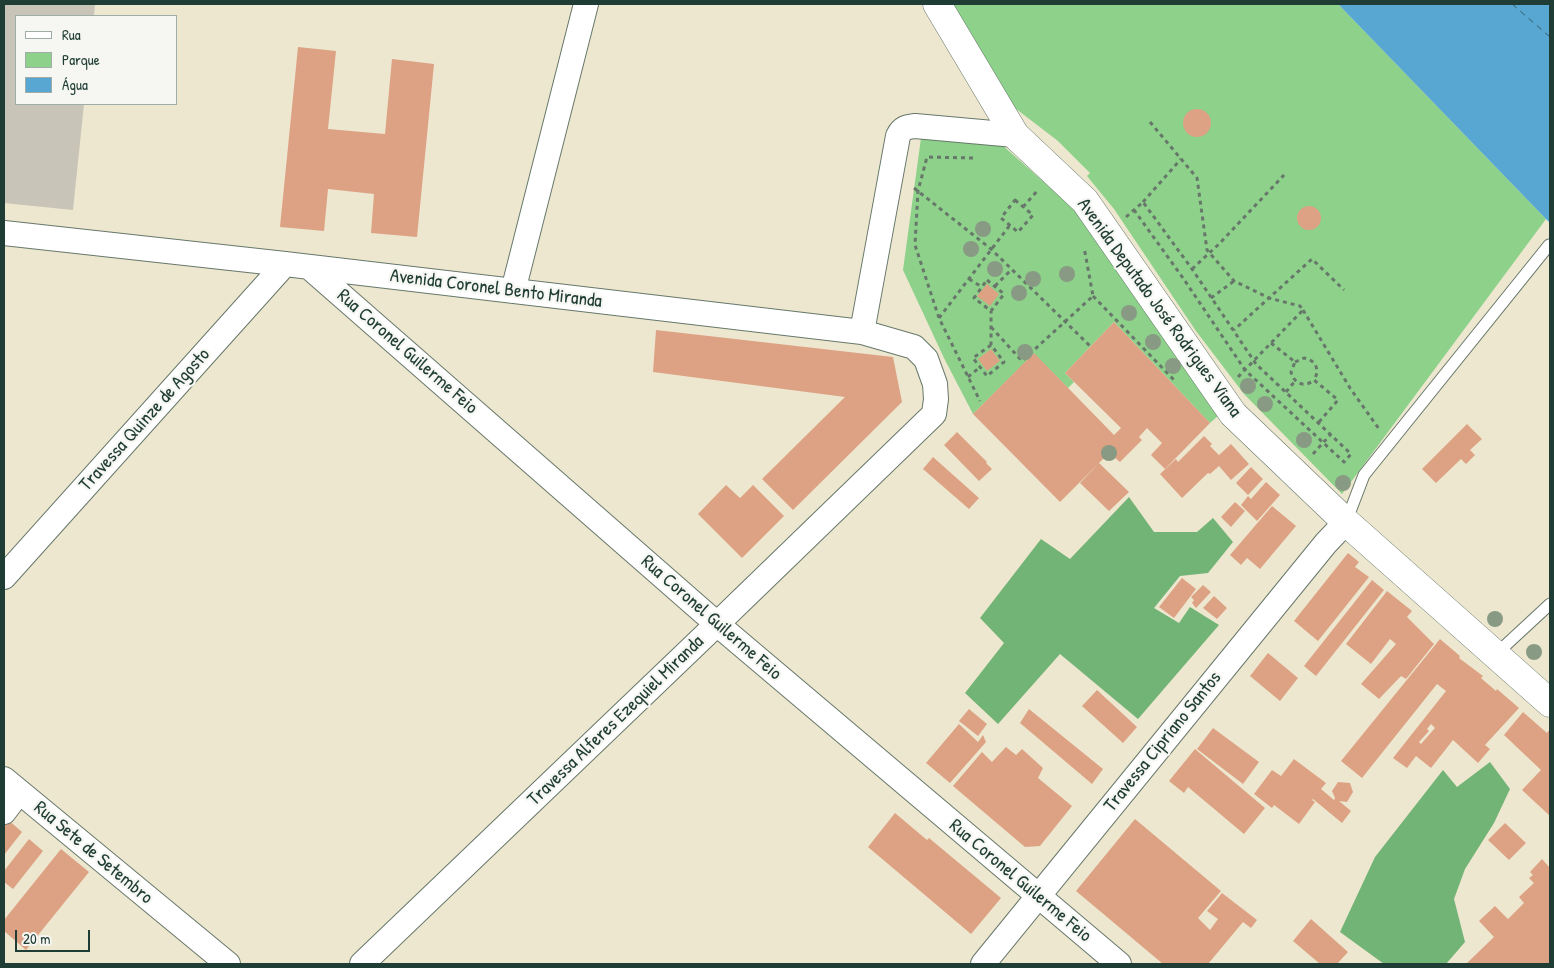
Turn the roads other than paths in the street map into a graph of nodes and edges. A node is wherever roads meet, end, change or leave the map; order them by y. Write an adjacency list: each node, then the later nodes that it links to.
1 (586, 4): 8 (street)
2 (937, 4): 3 (street, Avenida Deputado José Rodrigues Viana)
3 (1015, 135): 9 (street); 11 (street, Avenida Deputado José Rodrigues Viana)
4 (4, 232): 6 (street, Avenida Coronel Bento Miranda)
5 (1549, 245): 11 (lane)
6 (285, 264): 7 (street, Avenida Coronel Bento Miranda); 12 (street, Travessa Quinze de Agosto)
7 (309, 267): 8 (street, Avenida Coronel Bento Miranda); 14 (street, Rua Coronel Guilerme Feio)
8 (513, 291): 9 (street, Avenida Coronel Bento Miranda)
9 (862, 332): 10 (street, Avenida Coronel Bento Miranda)
10 (934, 414): 14 (street, Travessa Alferes Ezequiel Miranda)
11 (1346, 522): 15 (street, Avenida Deputado José Rodrigues Viana); 19 (street, Travessa Cipriano Santos)
12 (4, 577)
13 (1550, 604): 15 (lane)
14 (717, 624): 19 (street, Rua Coronel Guilerme Feio); 21 (street, Travessa Alferes Ezequiel Miranda)
15 (1495, 656): 16 (street, Avenida Deputado José Rodrigues Viana)
16 (1550, 703)
17 (11, 786): 18 (street); 20 (street, Rua Sete de Setembro)
18 (4, 812)
19 (1038, 897): 22 (street, Travessa Cipriano Santos); 23 (street, Rua Coronel Guilerme Feio)
20 (228, 964)
21 (362, 964)
22 (983, 964)
23 (1119, 964)

